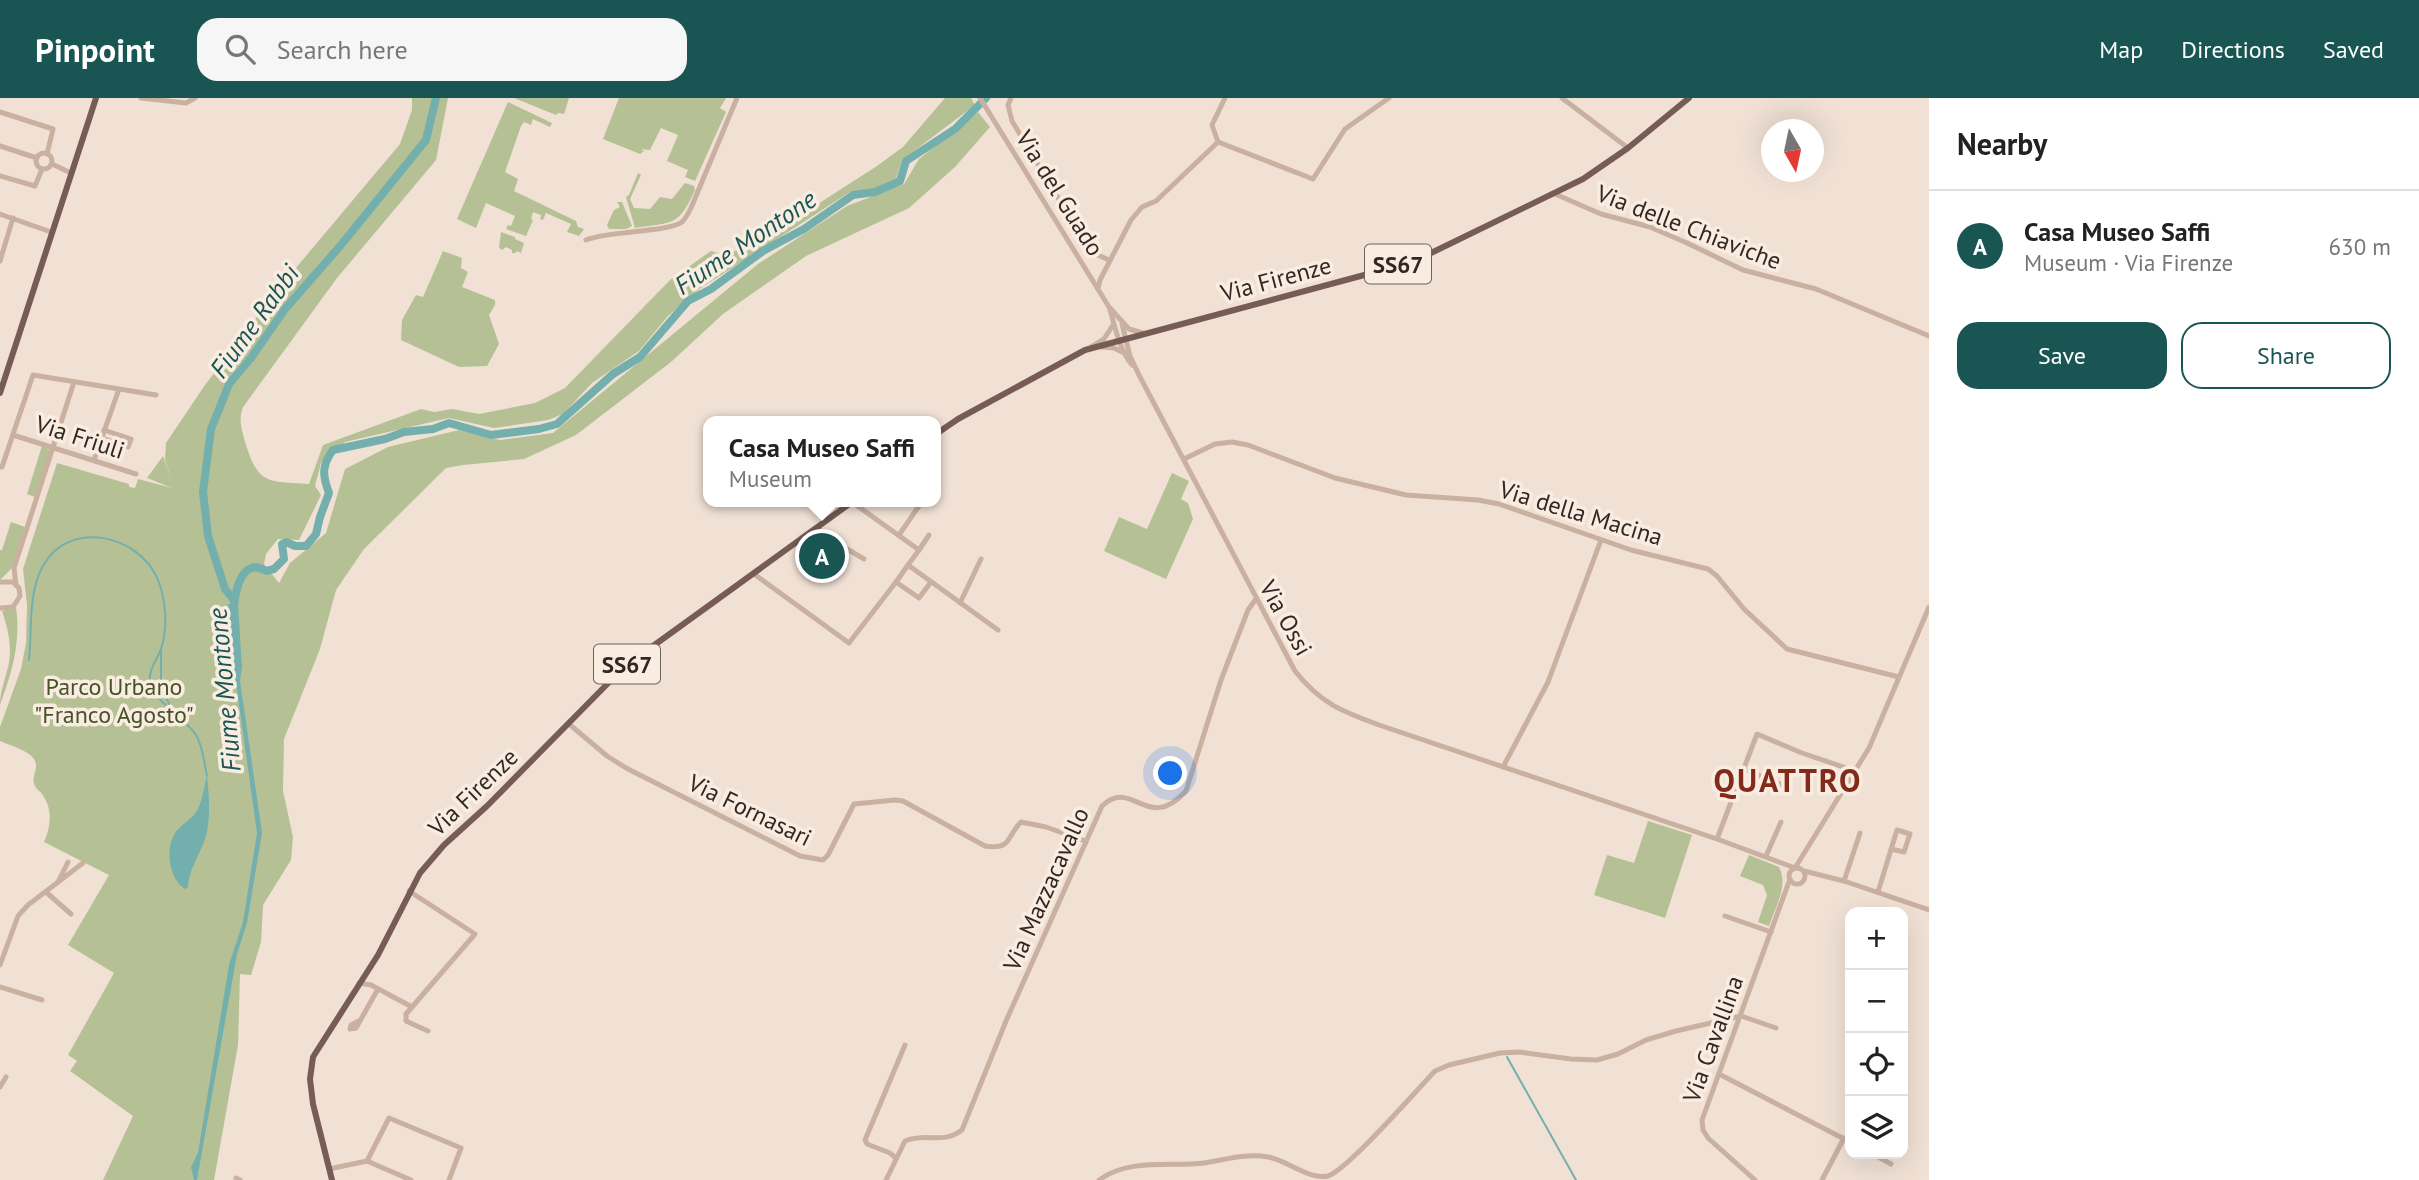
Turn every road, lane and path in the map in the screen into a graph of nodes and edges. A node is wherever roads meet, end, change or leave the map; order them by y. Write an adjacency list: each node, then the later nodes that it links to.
1 (96, 98): 19 (main road)
2 (141, 98): 3 (street)
3 (195, 98)
4 (737, 98): 25 (street)
5 (980, 98): 28 (street, Via del Guado)
6 (1011, 98): 26 (street, Via del Guado)
7 (1224, 98): 12 (street)
8 (1389, 98): 12 (street)
9 (1562, 98): 14 (street)
10 (1689, 98): 14 (main road, Via Firenze / SS67)
11 (0, 112): 15 (street)
12 (1218, 142): 26 (street)
13 (0, 146): 16 (street)
14 (1628, 148): 21 (main road, Via Firenze / SS67)
15 (47, 154): 16 (street); 17 (street)
16 (37, 158): 18 (street)
17 (52, 164): 18 (street); 19 (street)
18 (42, 169): 20 (street)
19 (71, 173): 24 (main road)
20 (0, 176)
21 (1555, 194): 32 (main road, Via Firenze / SS67); 33 (street, Via delle Chiaviche)
22 (0, 214): 23 (street)
23 (13, 219): 24 (street); 27 (street)
24 (51, 232): 39 (main road)
25 (586, 240)
26 (1109, 260): 28 (street)
27 (0, 261)
28 (1098, 289): 29 (street, Via del Guado)
29 (1109, 307): 30 (street, Via del Guado); 31 (street, Via del Guado)
30 (1122, 324): 32 (street); 34 (street, Via del Guado)
31 (1113, 325): 34 (street, Via del Guado); 35 (street)
32 (1148, 333): 34 (main road, Via Firenze / SS67); 36 (street)
33 (1929, 336)
34 (1122, 339): 35 (main road, Via Firenze / SS67); 36 (street, Via Ossi)
35 (1085, 350): 36 (street); 42 (main road, Via Firenze / SS67)
36 (1126, 351): 46 (street, Via Ossi)
37 (74, 382): 38 (street); 43 (street); 45 (street)
38 (119, 389): 40 (street); 41 (street)
39 (0, 393)
40 (156, 395)
41 (104, 430): 44 (street); 44 (street)
42 (941, 431)
43 (13, 435): 45 (street, Via Friuli); 48 (street)
44 (102, 438): 47 (street)
45 (53, 447): 47 (street, Via Friuli); 61 (street)
46 (1184, 459): 56 (street, Via della Macina); 67 (street, Via Ossi)
47 (94, 460): 49 (street, Via Friuli)
48 (1, 467)
49 (136, 474)
50 (845, 507): 53 (main road, Via Firenze / SS67)
51 (859, 507): 54 (street)
52 (918, 507): 54 (street)
53 (817, 527): 58 (street); 62 (main road, Via Firenze / SS67)
54 (899, 535): 57 (street)
55 (929, 535): 57 (street)
56 (1601, 540): 72 (street, Via della Macina); 74 (street)
57 (919, 550): 60 (street)
58 (864, 559)
59 (981, 559): 68 (street)
60 (908, 565): 64 (street); 65 (street)
61 (15, 568): 63 (street); 66 (street)
62 (754, 574): 64 (street); 73 (main road, Via Firenze / SS67)
63 (3, 581): 66 (street)
64 (896, 582): 65 (street)
65 (931, 582): 68 (street)
66 (16, 585): 70 (street)
67 (1256, 599): 74 (street, Via Ossi); 81 (street, Via Mazzacavallo)
68 (960, 603): 71 (street)
69 (1929, 607): 72 (street)
70 (0, 608)
71 (998, 630)
72 (1899, 677): 76 (street)
73 (569, 724): 81 (street, Via Fornasari); 93 (main road, Via Firenze / SS67)
74 (1503, 767): 80 (street, Via Ossi)
75 (1744, 769): 76 (street); 77 (street); 80 (street)
76 (1855, 771): 87 (street)
77 (1782, 785)
78 (1781, 822): 83 (street)
79 (1860, 833): 90 (street)
80 (1717, 839): 83 (street, Via Ossi)
81 (1085, 841): 118 (street, Via Mazzacavallo)
82 (1891, 849): 95 (street)
83 (1766, 856): 86 (street, Via Ossi)
84 (68, 862): 92 (street)
85 (83, 863): 92 (street)
86 (1781, 863): 87 (street, Via Ossi); 89 (street, Via Ossi)
87 (1800, 869): 88 (street, Via Ossi); 89 (street); 91 (street)
88 (1821, 874): 90 (street, Via Ossi); 91 (street)
89 (1790, 877): 91 (street, Via Ossi); 96 (street, Via Cavallina)
90 (1844, 881): 95 (street, Via Ossi)
91 (1800, 882): 96 (street, Via Cavallina)
92 (57, 885): 94 (street)
93 (409, 891): 102 (main road, Via Firenze); 108 (street)
94 (46, 892): 98 (street); 101 (street)
95 (1878, 892): 97 (street, Via Ossi)
96 (1787, 893): 100 (street, Via Cavallina)
97 (1929, 909)
98 (71, 914)
99 (1725, 916): 100 (street)
100 (1771, 932): 109 (street, Via Cavallina)
101 (0, 965)
102 (365, 974): 103 (main road, Via Firenze); 104 (street)
103 (359, 983): 104 (street); 110 (main road, Via Firenze)
104 (371, 985): 106 (street)
105 (0, 987): 107 (street)
106 (378, 989): 108 (street); 110 (street)
107 (41, 1000)
108 (412, 1007): 112 (street)
109 (1741, 1016): 111 (street); 114 (street, Via Cavallina); 127 (street)
110 (333, 1024): 122 (main road, Via Firenze)
111 (1776, 1028)
112 (428, 1031)
113 (905, 1045): 118 (street)
114 (1719, 1074): 117 (street); 128 (street, Via Cavallina)
115 (6, 1077): 116 (street)
116 (0, 1087)
117 (1844, 1138): 129 (street)
118 (895, 1158): 126 (street, Via Mazzacavallo)
119 (1882, 1159): 121 (street)
120 (367, 1161): 122 (street); 124 (street); 125 (street)
121 (1891, 1164)
122 (329, 1169): 123 (main road, Via Firenze)
123 (332, 1180)
124 (411, 1180)
125 (449, 1180)
126 (886, 1180)
127 (1099, 1180)
128 (1755, 1180)
129 (1822, 1180)

